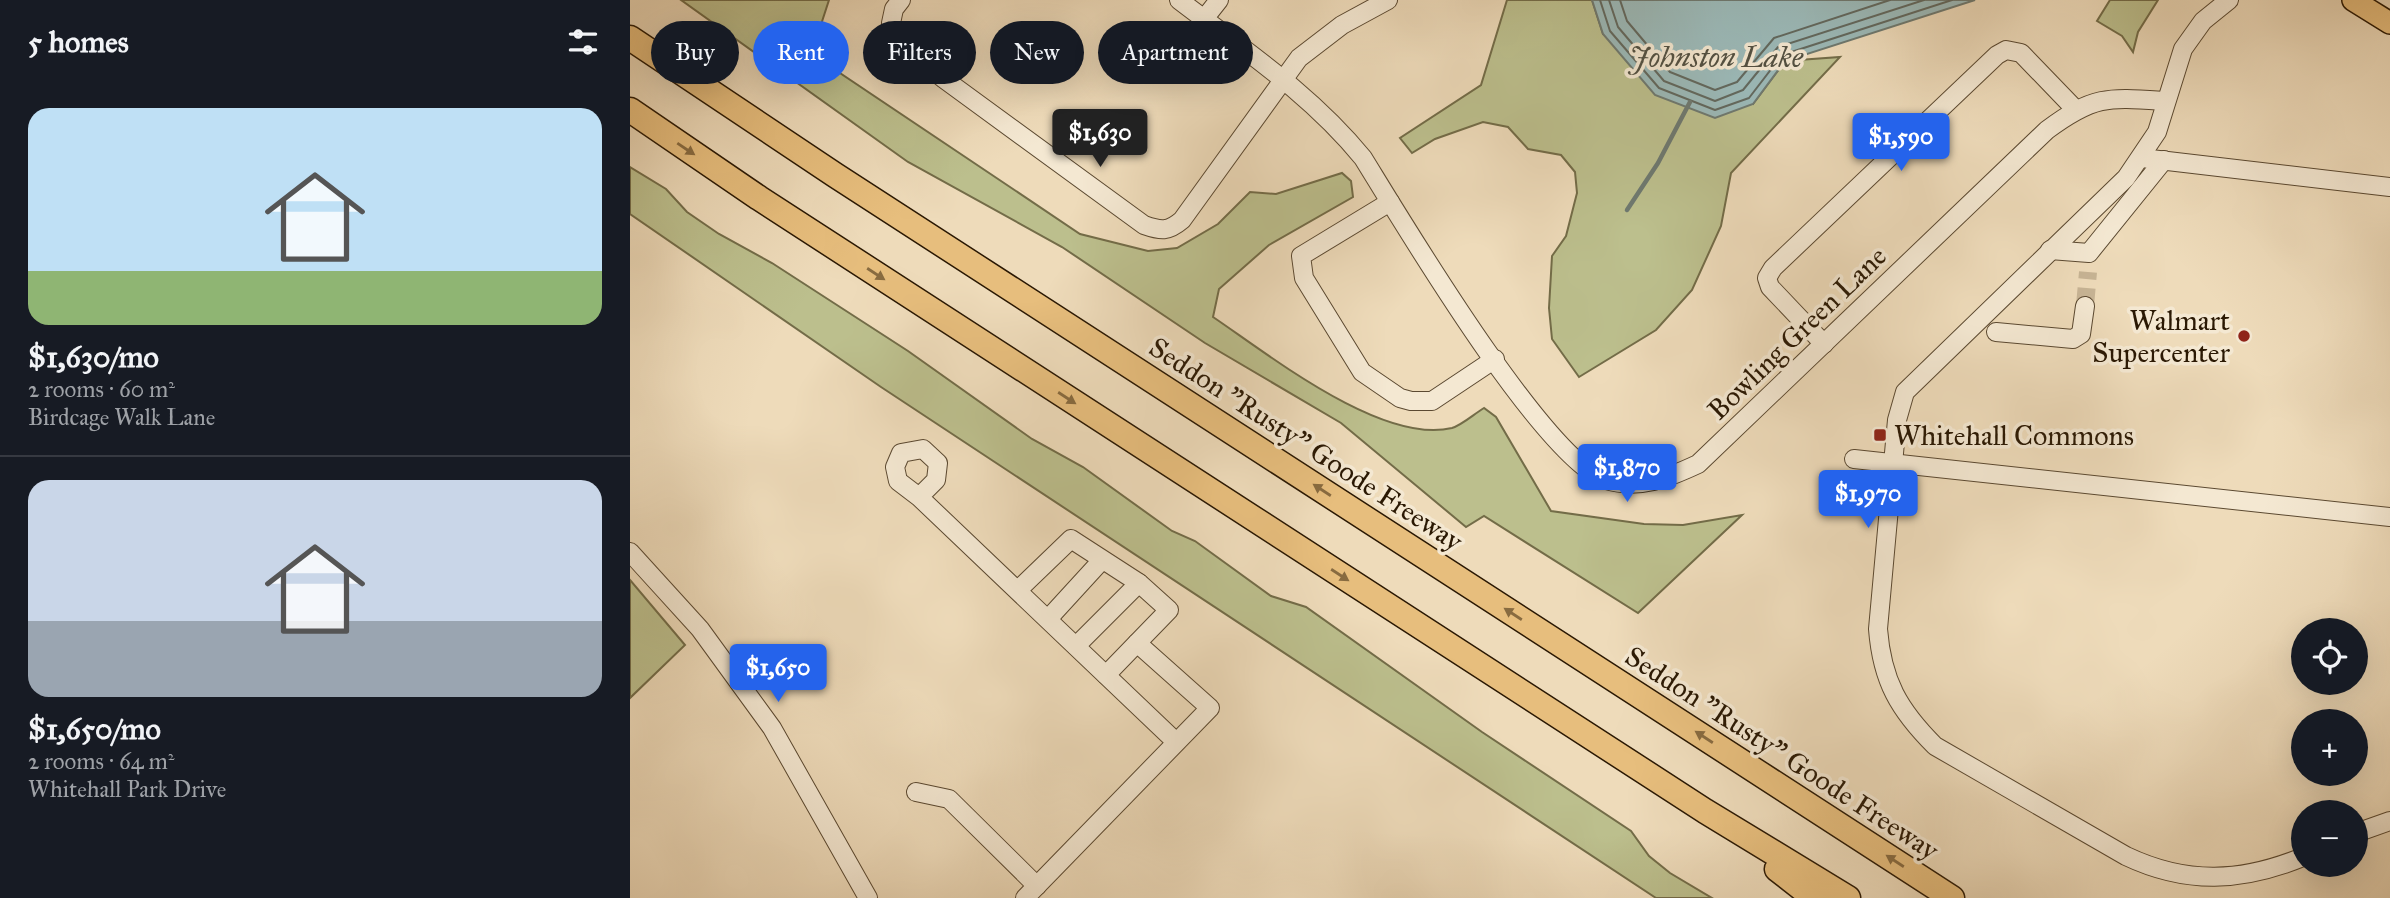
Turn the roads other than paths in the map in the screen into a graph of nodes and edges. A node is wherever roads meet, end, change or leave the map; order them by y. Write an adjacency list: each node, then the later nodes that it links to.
1 (901, 0): 10 (street)
2 (1179, 0): 7 (street, Bowling Green Lane)
3 (1219, 0): 7 (street)
4 (1388, 0): 10 (street)
5 (2230, 0): 11 (street)
6 (2353, 0): 8 (main road)
7 (1204, 19): 10 (street, Bowling Green Lane)
8 (2390, 23)
9 (630, 38): 47 (highway, Seddon "Rusty" Goode Freeway, one-way to 9)
10 (1283, 79): 17 (street, Bowling Green Lane)
11 (2165, 101): 12 (street, Bowling Green Lane); 14 (street)
12 (2075, 109): 23 (street, Bowling Green Lane); 23 (street)
13 (630, 110): 39 (highway, one-way to 39)
14 (2142, 158): 15 (street); 18 (street)
15 (2164, 160): 16 (street); 19 (street)
16 (2390, 187)
17 (1390, 202): 24 (street, Bowling Green Lane); 24 (street)
18 (2050, 250): 19 (street); 26 (street)
19 (2089, 253): 20 (street)
20 (2088, 272)
21 (2085, 306): 22 (street)
22 (1996, 332)
23 (1824, 344): 24 (street, Bowling Green Lane)
24 (1494, 359)
25 (1854, 459): 26 (street)
26 (1893, 463): 28 (street); 42 (street)
27 (919, 497): 32 (street)
28 (2390, 517)
29 (630, 552): 44 (street)
30 (1102, 560): 31 (street); 32 (street); 33 (street)
31 (1139, 583): 34 (street); 35 (street)
32 (1018, 590): 33 (street)
33 (1048, 619): 35 (street)
34 (1137, 643): 36 (street); 37 (street)
35 (1076, 646): 36 (street)
36 (1106, 675): 37 (street)
37 (1175, 741): 43 (street)
38 (916, 792): 43 (street)
39 (1705, 811): 45 (highway); 46 (highway)
40 (2390, 821): 41 (street)
41 (2368, 829)
42 (2291, 861)
43 (1031, 892)
44 (868, 898)
45 (1814, 898)
46 (1848, 898)
47 (1952, 898)

